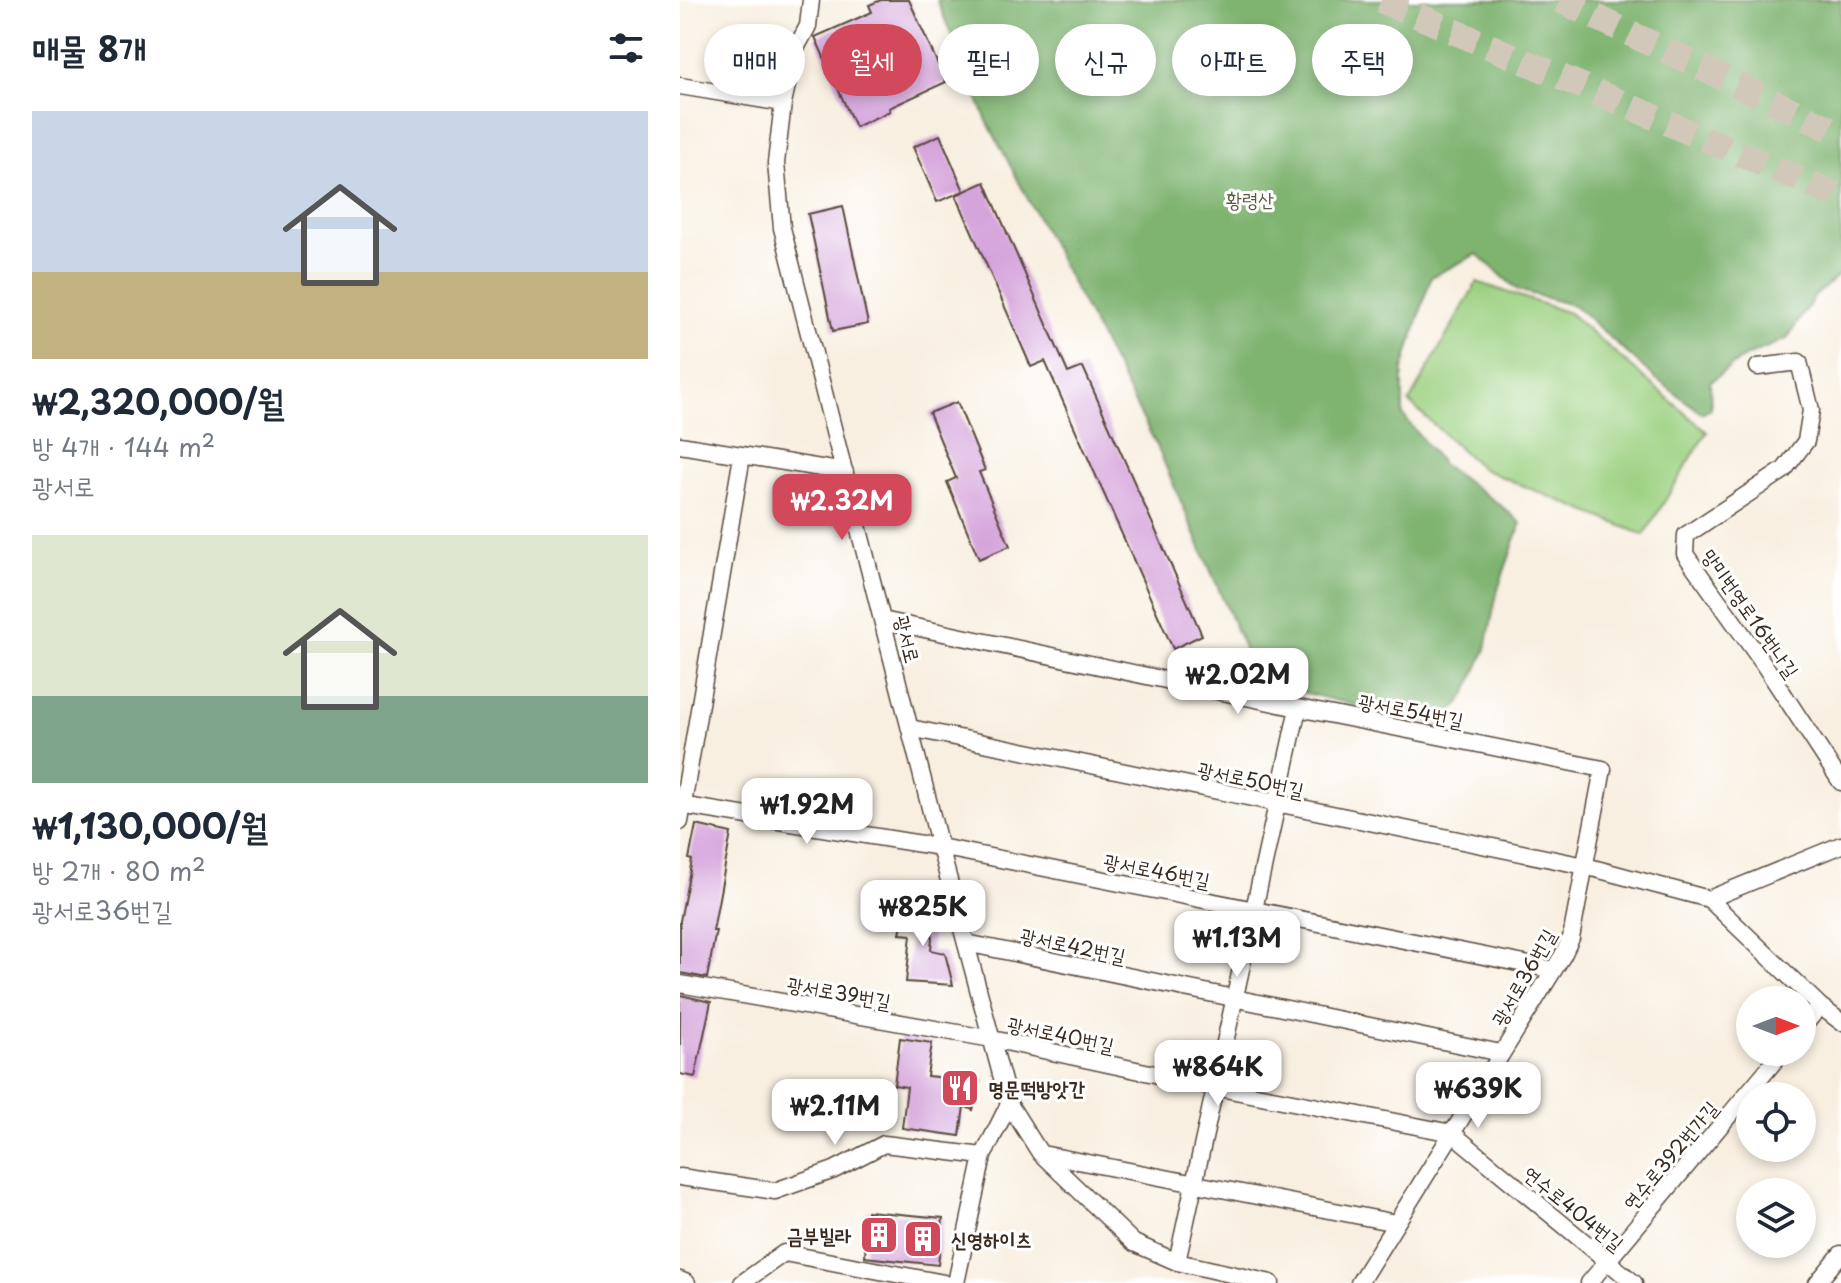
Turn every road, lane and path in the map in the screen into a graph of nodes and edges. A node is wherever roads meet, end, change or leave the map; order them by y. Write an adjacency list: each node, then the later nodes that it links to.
1 (811, 0): 3 (street, 광서로)
2 (680, 86): 3 (street)
3 (783, 103): 7 (street, 광서로)
4 (1758, 367): 12 (street, 망미번영로16번나길)
5 (680, 445): 6 (street)
6 (742, 456): 7 (street); 14 (street)
7 (845, 472): 8 (street, 광서로)
8 (882, 620): 9 (street, 광서로54번길); 10 (street, 광서로)
9 (1298, 708): 11 (street, 광서로54번길); 13 (street)
10 (910, 728): 13 (street, 광서로50번길); 16 (street, 광서로)
11 (1603, 769): 17 (street, 광서로36번길)
12 (1841, 782)
13 (1276, 805): 17 (street, 광서로50번길); 19 (street)
14 (681, 811): 16 (street, 광서로46번길)
15 (1841, 845): 18 (street)
16 (940, 847): 19 (street, 광서로46번길); 20 (street, 광서로)
17 (1585, 866): 18 (street, 광서로50번길); 21 (street, 광서로36번길)
18 (1709, 899): 24 (street)
19 (1254, 910): 21 (street, 광서로46번길); 23 (street)
20 (966, 943): 23 (street, 광서로42번길); 27 (street, 광서로)
21 (1554, 970): 28 (street, 광서로36번길)
22 (680, 984): 27 (street, 광서로39번길)
23 (1234, 999): 28 (street, 광서로42번길); 30 (street)
24 (1820, 1006): 25 (street); 26 (street)
25 (1816, 1011)
26 (1841, 1022)
27 (992, 1039): 30 (street, 광서로40번길); 31 (street, 광서로)
28 (1501, 1053): 32 (street, 광서로36번길)
29 (1770, 1066): 39 (street, 연수로392번가길)
30 (1215, 1087): 32 (street, 광서로40번길); 36 (street)
31 (1009, 1104): 33 (street); 34 (street)
32 (1452, 1133): 37 (street, 광서로36번길); 39 (street, 연수로404번길)
33 (1040, 1153): 36 (street); 40 (street)
34 (983, 1156): 35 (street); 45 (street)
35 (680, 1177)
36 (1194, 1184): 37 (street); 40 (street)
37 (1396, 1223): 47 (street, 광서로36번길)
38 (1841, 1254): 50 (street)
39 (1608, 1261): 48 (street, 연수로392번가길); 49 (street, 연수로404번길)
40 (1177, 1262): 46 (street)
41 (680, 1280): 42 (street)
42 (687, 1283)
43 (742, 1283): 44 (street)
44 (944, 1283)
45 (956, 1283)
46 (1271, 1283)
47 (1359, 1283)
48 (1589, 1283)
49 (1634, 1283)
50 (1817, 1283)

